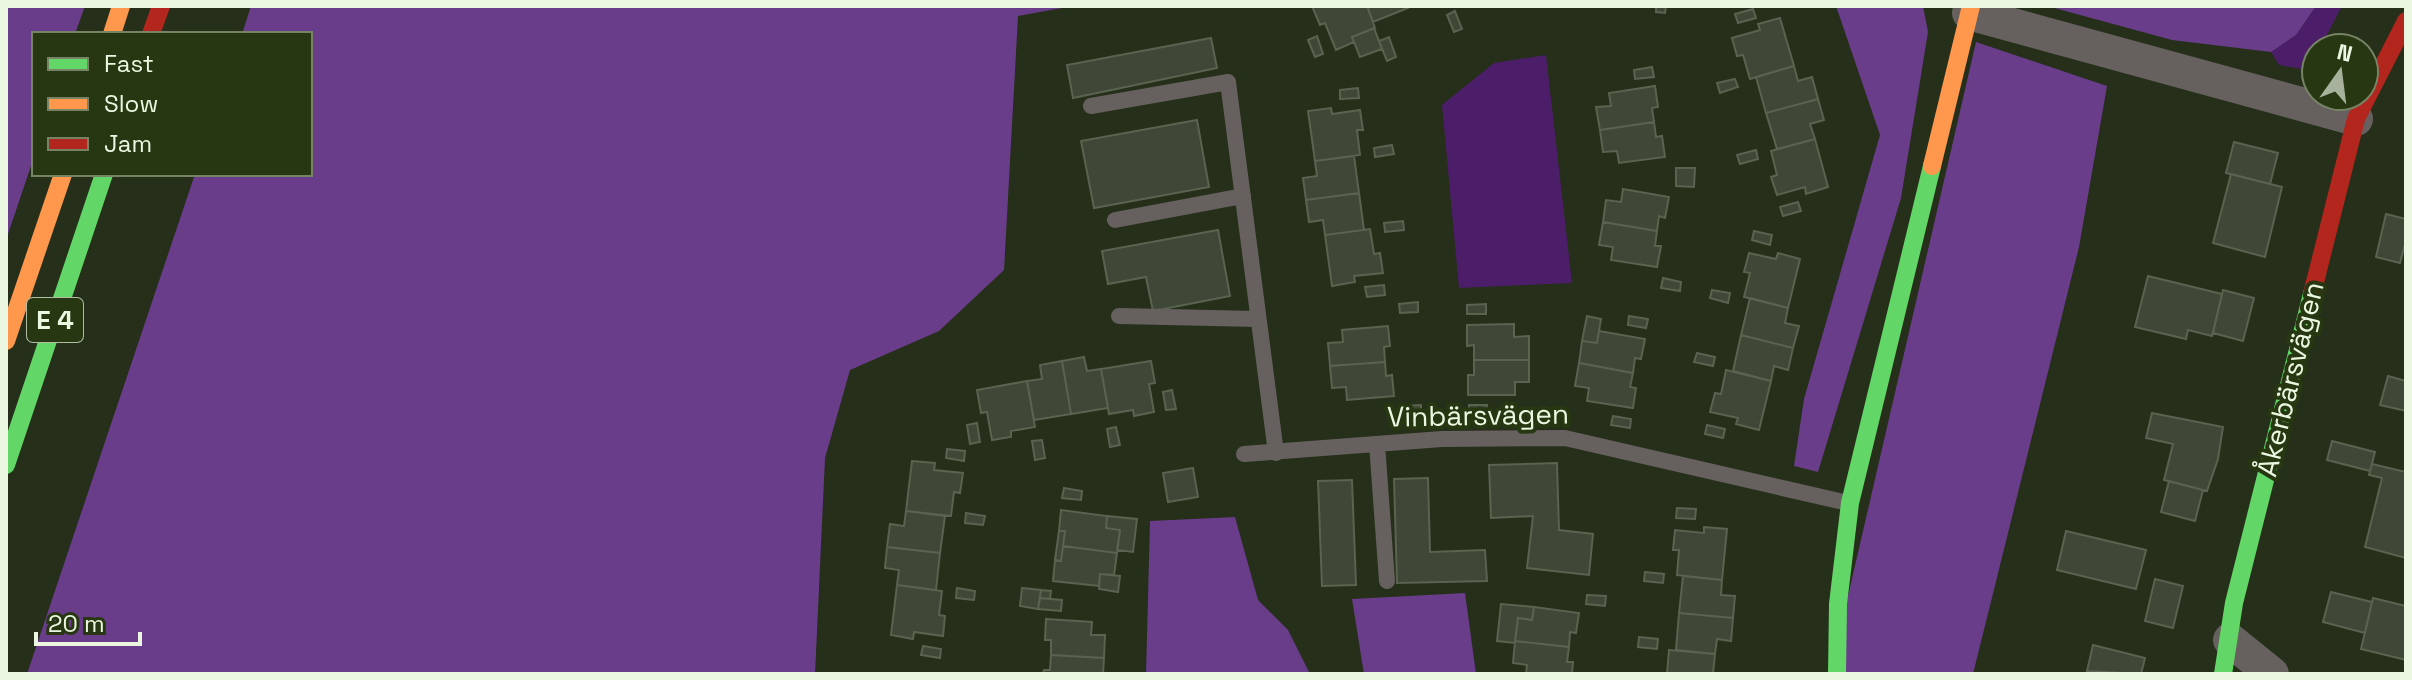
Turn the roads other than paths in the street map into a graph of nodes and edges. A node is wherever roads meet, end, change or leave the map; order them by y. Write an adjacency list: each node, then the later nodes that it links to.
1 (121, 6): 5 (main road)
2 (161, 6): 6 (main road)
3 (1970, 9): 8 (street); 20 (main road)
4 (2406, 21): 8 (main road, Åkerbärsvägen)
5 (113, 32)
6 (152, 32)
7 (1091, 106): 11 (lane)
8 (2356, 119): 22 (main road, Åkerbärsvägen)
9 (62, 176): 15 (main road, E 4)
10 (103, 176): 19 (main road, E 4)
11 (1243, 196): 12 (lane); 14 (lane)
12 (1115, 220)
13 (1119, 316): 14 (lane)
14 (1258, 319): 17 (lane)
15 (6, 341)
16 (1377, 444): 17 (lane, Vinbärsvägen); 20 (lane, Vinbärsvägen); 21 (lane)
17 (1276, 453): 18 (lane, Vinbärsvägen)
18 (1244, 454)
19 (6, 465)
20 (1850, 503): 23 (main road)
21 (1387, 581)
22 (2230, 640): 24 (main road, Åkerbärsvägen); 25 (street)
23 (1837, 674)
24 (2223, 674)
25 (2272, 674)

